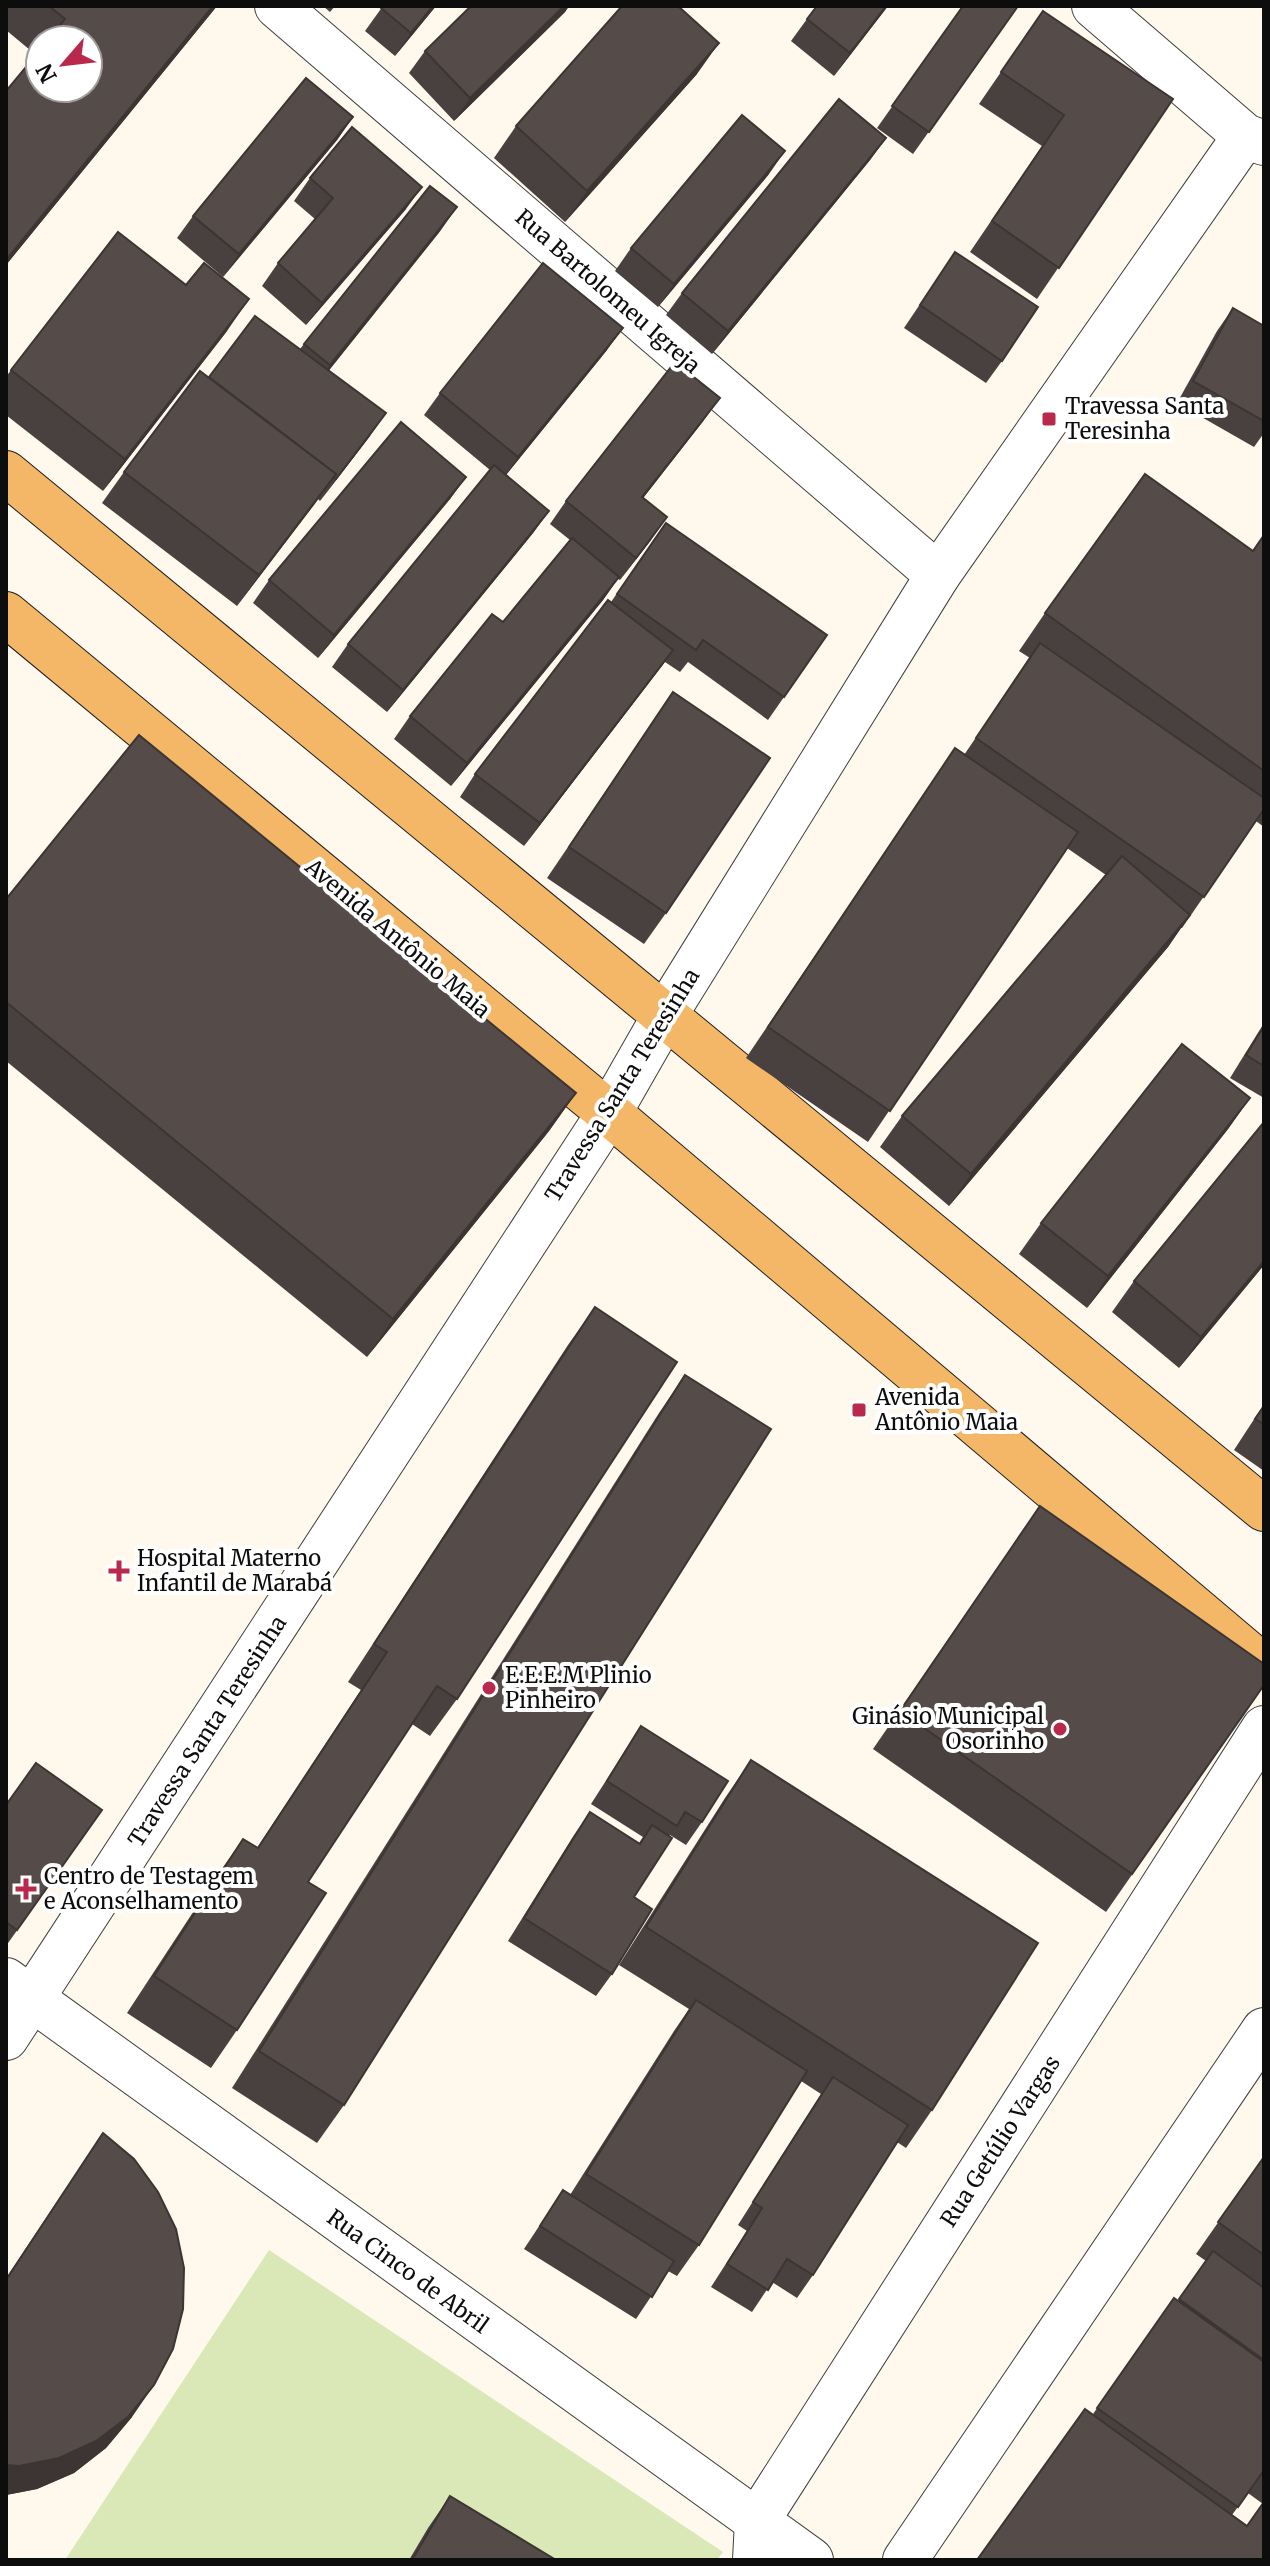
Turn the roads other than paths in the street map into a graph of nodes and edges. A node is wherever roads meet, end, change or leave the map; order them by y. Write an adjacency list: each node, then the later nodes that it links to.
1 (277, 6): 5 (street, Rua Bartolomeu Igreja)
2 (1094, 6): 3 (street)
3 (1254, 140): 5 (street, Travessa Santa Teresinha)
4 (6, 473): 7 (main road)
5 (938, 575): 7 (street, Travessa Santa Teresinha)
6 (6, 614): 8 (main road, Avenida Antônio Maia)
7 (665, 1015): 8 (street, Travessa Santa Teresinha); 9 (main road)
8 (609, 1113): 10 (main road, Avenida Antônio Maia); 12 (street, Travessa Santa Teresinha)
9 (1264, 1509)
10 (1264, 1667)
11 (1264, 1728): 15 (street, Rua Getúlio Vargas)
12 (19, 1990): 14 (street, Travessa Santa Teresinha); 15 (street, Rua Cinco de Abril)
13 (1264, 2030): 17 (street)
14 (6, 2038)
15 (756, 2541): 16 (street, Rua Cinco de Abril)
16 (811, 2560)
17 (905, 2560)

